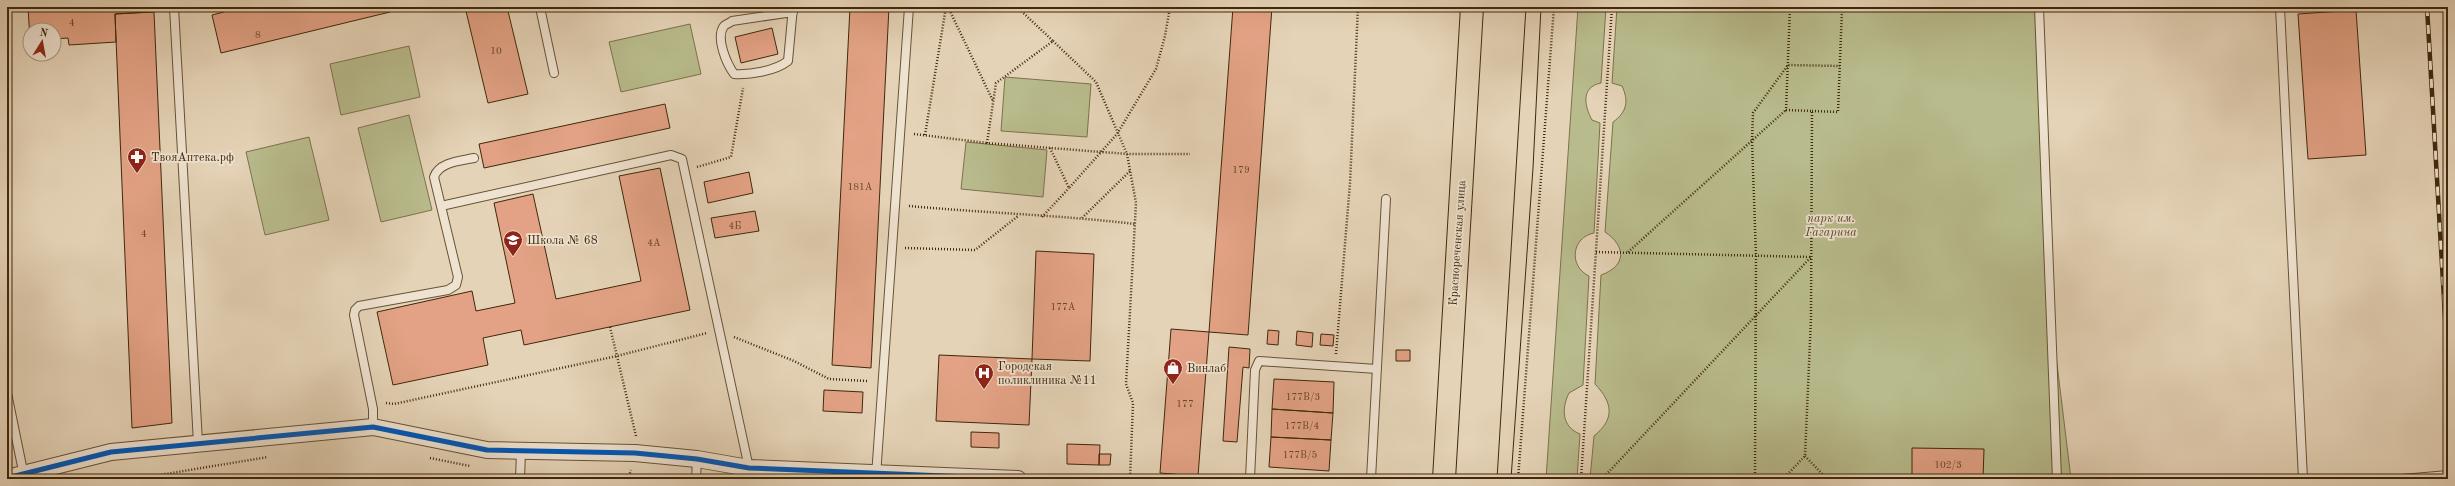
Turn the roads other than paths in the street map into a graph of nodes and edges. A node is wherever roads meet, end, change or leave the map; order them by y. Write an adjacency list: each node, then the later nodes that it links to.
1 (174, 7): 15 (lane)
2 (542, 7): 8 (lane)
3 (909, 7): 19 (lane)
4 (1472, 7): 28 (main road, Краснореченская улица)
5 (2039, 7): 29 (lane)
6 (2280, 7): 30 (lane)
7 (793, 9): 7 (lane)
8 (554, 73)
9 (474, 158): 11 (lane)
10 (1386, 199): 12 (lane)
11 (441, 206): 14 (lane); 18 (lane)
12 (1377, 369): 26 (lane); 27 (lane)
13 (7, 393): 21 (lane)
14 (373, 427): 15 (street); 16 (street)
15 (198, 443): 21 (street)
16 (521, 451): 17 (street); 23 (lane)
17 (697, 459): 18 (street); 24 (lane)
18 (749, 468): 19 (street)
19 (876, 475): 25 (street)
20 (2448, 475): 31 (lane)
21 (24, 476): 22 (street)
22 (7, 478)
23 (520, 479)
24 (696, 479)
25 (1018, 479)
26 (1250, 479)
27 (1371, 479)
28 (1444, 479)
29 (2057, 479)
30 (2303, 479)
31 (2402, 479)

